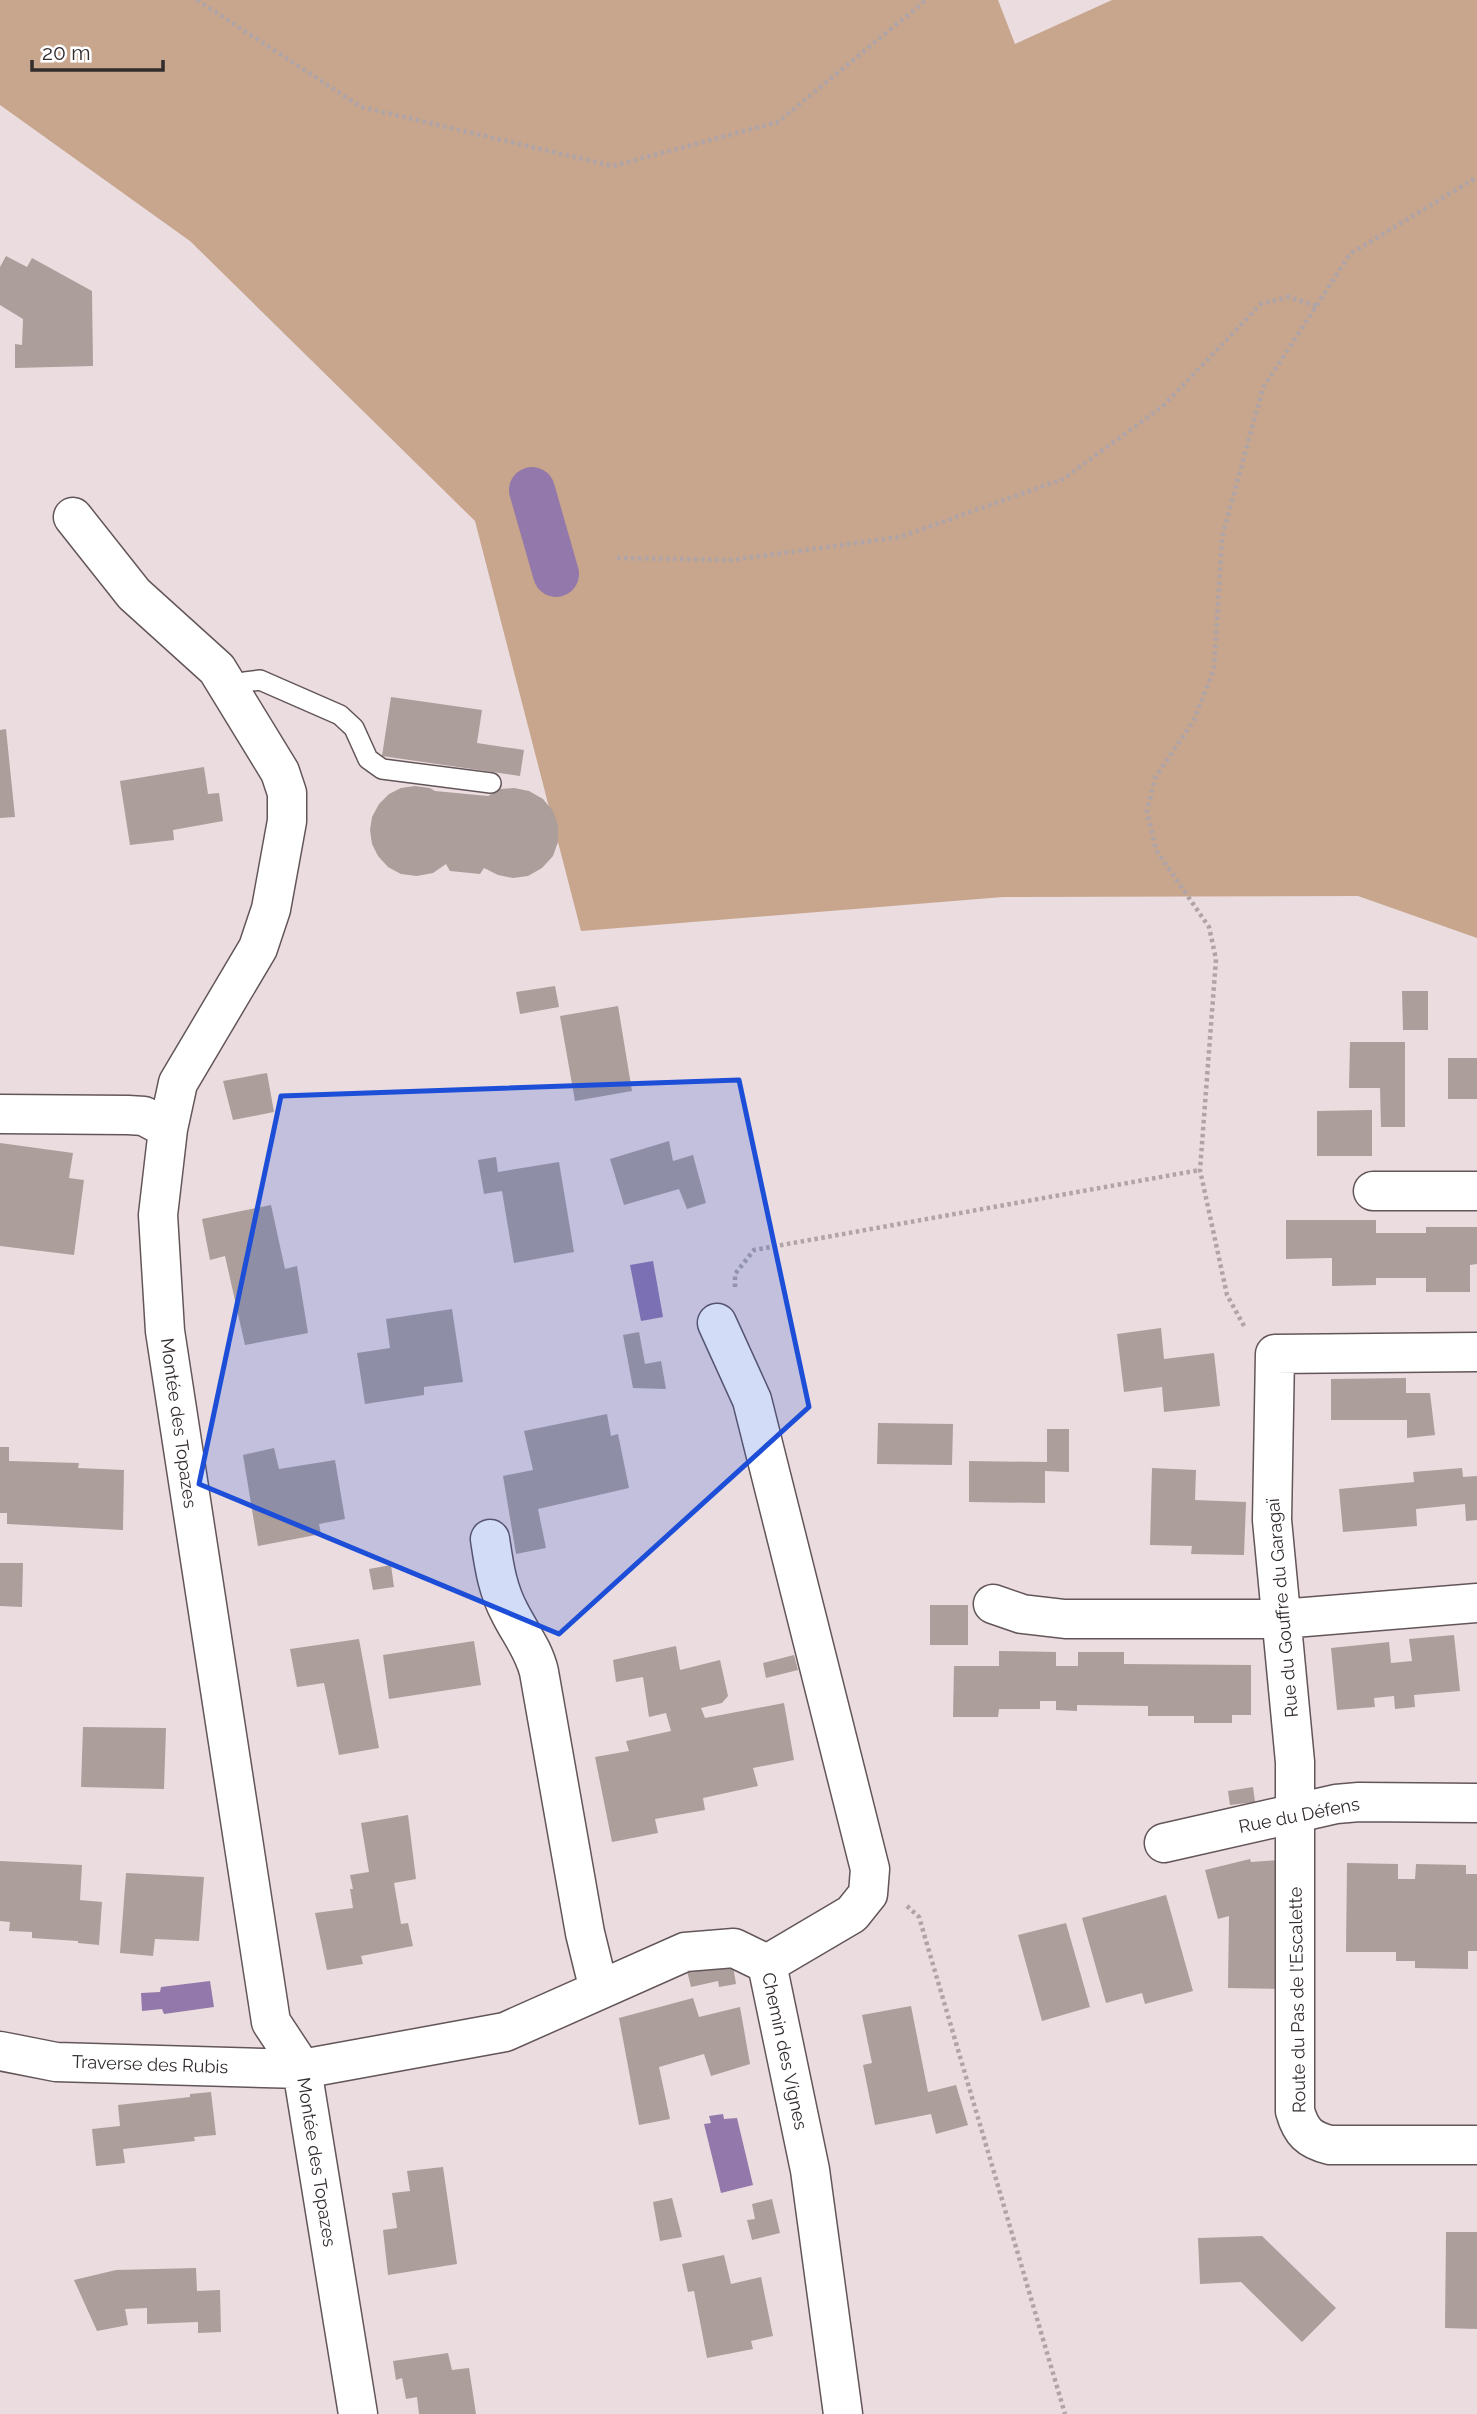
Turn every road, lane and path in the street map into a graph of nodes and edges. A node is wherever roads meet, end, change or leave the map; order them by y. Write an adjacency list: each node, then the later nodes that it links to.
1 (197, 0): 2 (path)
2 (926, 0)
3 (1477, 177): 4 (path)
4 (1317, 306): 6 (path); 11 (path)
5 (74, 517): 7 (street, Montée des Topazes)
6 (617, 558)
7 (230, 692): 8 (lane); 10 (street, Montée des Topazes)
8 (491, 783)
9 (0, 1114): 10 (street)
10 (168, 1129): 28 (street, Montée des Topazes)
11 (1200, 1170): 14 (path); 16 (path)
12 (1373, 1191): 13 (street)
13 (1477, 1191)
14 (726, 1308): 24 (street)
15 (1477, 1352): 16 (street)
16 (1275, 1354): 20 (street, Rue du Gouffre du Garagaï)
17 (490, 1539): 26 (street)
18 (1477, 1603): 20 (street)
19 (993, 1604): 20 (street)
20 (1281, 1619): 22 (street, Rue du Gouffre du Garagaï)
21 (1477, 1803): 22 (street, Rue du Défens)
22 (1294, 1815): 23 (street, Rue du Défens); 29 (street, Route du Pas de l'Escalette)
23 (1164, 1843)
24 (868, 1894): 25 (street); 32 (path)
25 (767, 1964): 26 (street, Chemin des Vignes); 31 (street, Chemin des Vignes)
26 (599, 1990): 28 (street, Chemin des Vignes)
27 (0, 2052): 28 (street, Traverse des Rubis)
28 (302, 2068): 30 (street, Montée des Topazes)
29 (1477, 2145)
30 (358, 2414)
31 (843, 2414)
32 (1065, 2414)

